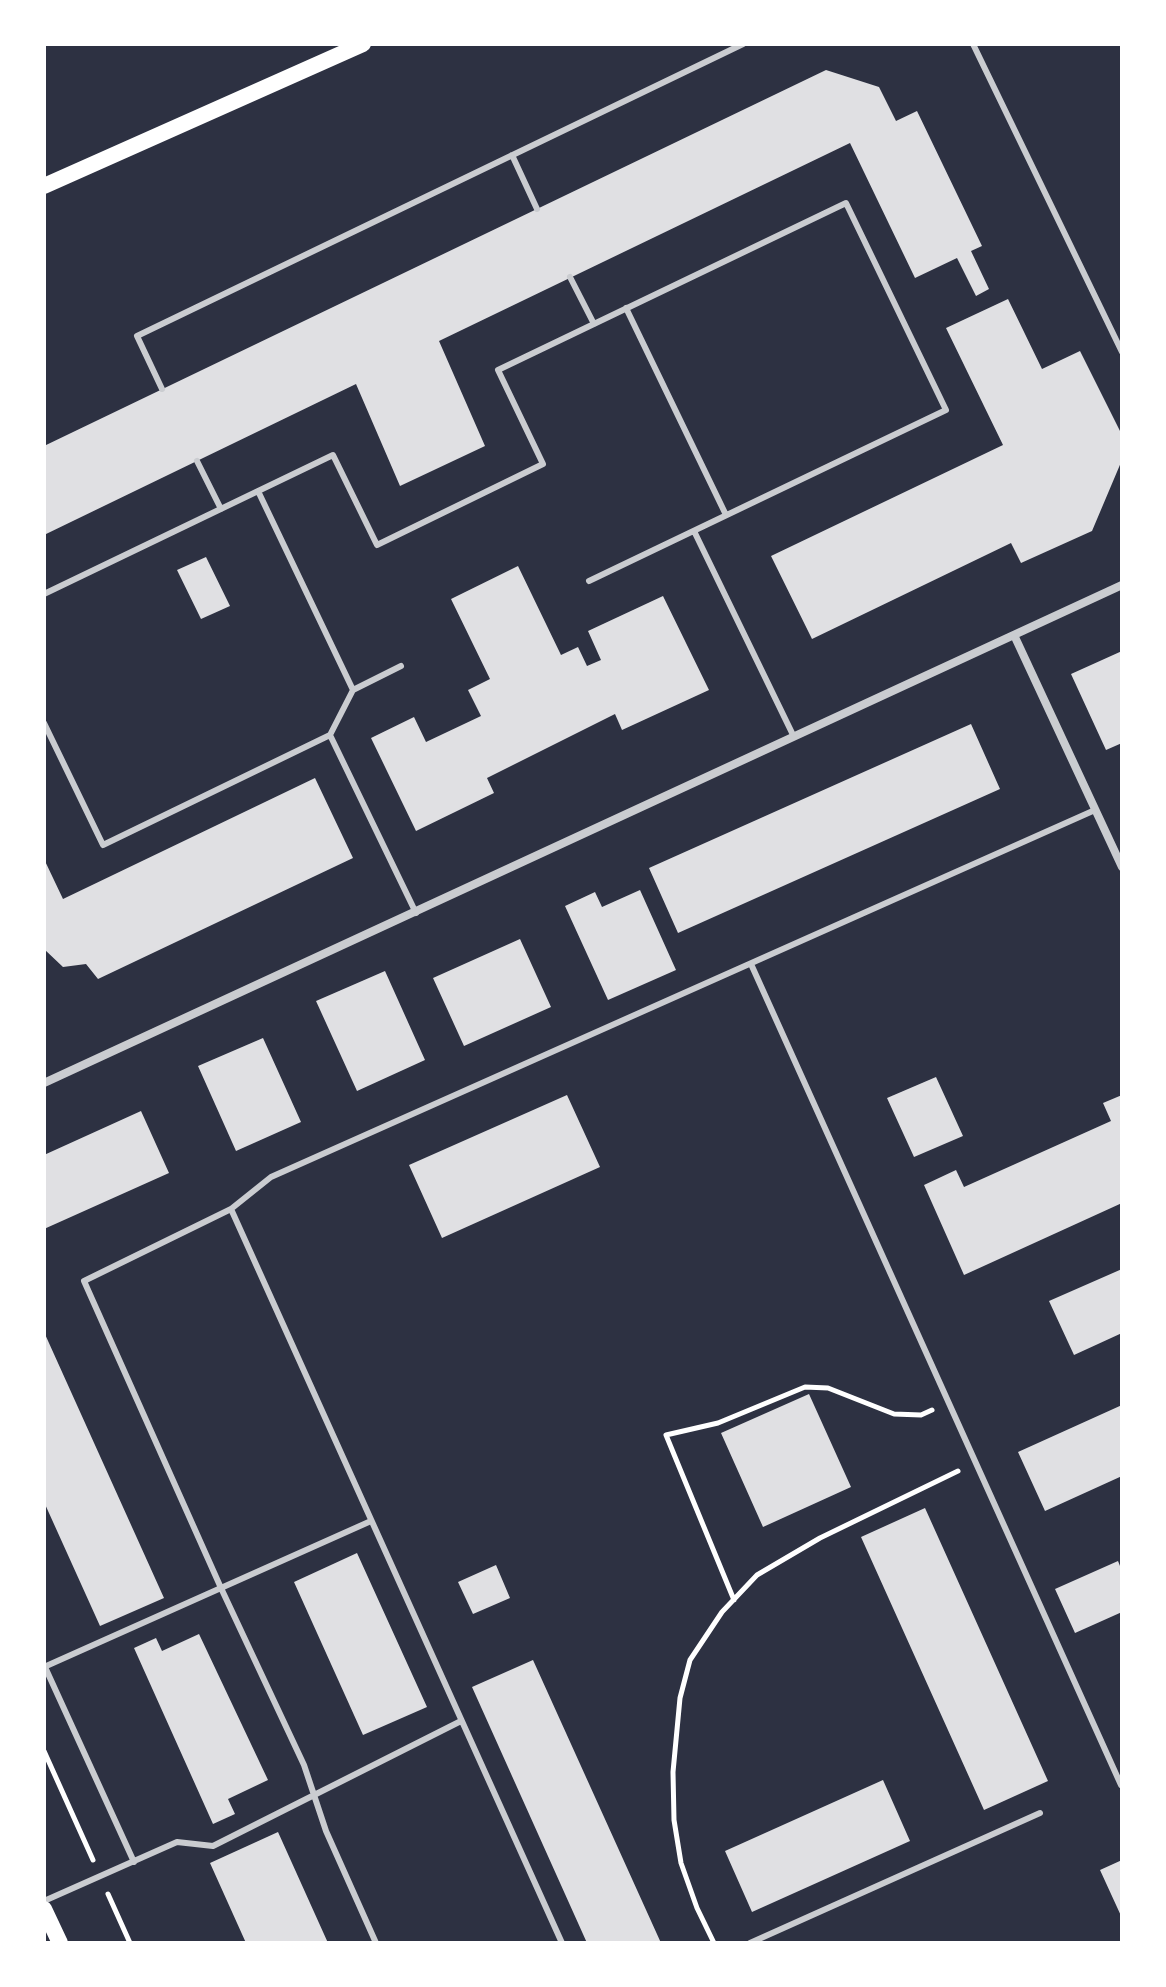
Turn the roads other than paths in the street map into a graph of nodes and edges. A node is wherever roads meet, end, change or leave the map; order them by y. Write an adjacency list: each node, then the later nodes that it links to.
1 (363, 44): 5 (main road)
2 (743, 44): 4 (lane)
3 (973, 44): 10 (lane)
4 (512, 155): 6 (lane); 11 (lane)
5 (44, 186)
6 (537, 209)
7 (570, 277): 9 (lane)
8 (626, 308): 9 (lane); 15 (lane); 15 (lane)
9 (594, 324): 13 (lane)
10 (1122, 352)
11 (162, 389)
12 (197, 461): 14 (lane)
13 (258, 491): 14 (lane); 22 (lane)
14 (221, 509): 19 (lane)
15 (726, 515): 16 (lane)
16 (694, 531): 17 (lane); 25 (lane)
17 (589, 581)
18 (1122, 585): 20 (street)
19 (44, 594)
20 (1014, 635): 25 (street); 26 (street)
21 (401, 666): 22 (lane)
22 (353, 690): 24 (lane)
23 (44, 723): 24 (lane)
24 (330, 735): 28 (lane)
25 (794, 737): 28 (street)
26 (1095, 810): 27 (street); 29 (lane)
27 (1122, 867)
28 (416, 913): 30 (street)
29 (751, 964): 31 (lane); 36 (lane)
30 (44, 1083)
31 (231, 1209): 32 (lane); 33 (lane)
32 (371, 1521): 33 (lane); 35 (lane)
33 (221, 1588): 34 (lane); 37 (lane)
34 (44, 1667): 39 (lane)
35 (461, 1721): 37 (lane); 44 (lane)
36 (1121, 1785)
37 (316, 1795): 39 (lane); 43 (lane)
38 (1040, 1813): 45 (lane)
39 (134, 1862): 40 (lane)
40 (44, 1901)
41 (44, 1909): 42 (main road)
42 (60, 1943)
43 (376, 1943)
44 (562, 1943)
45 (750, 1943)

